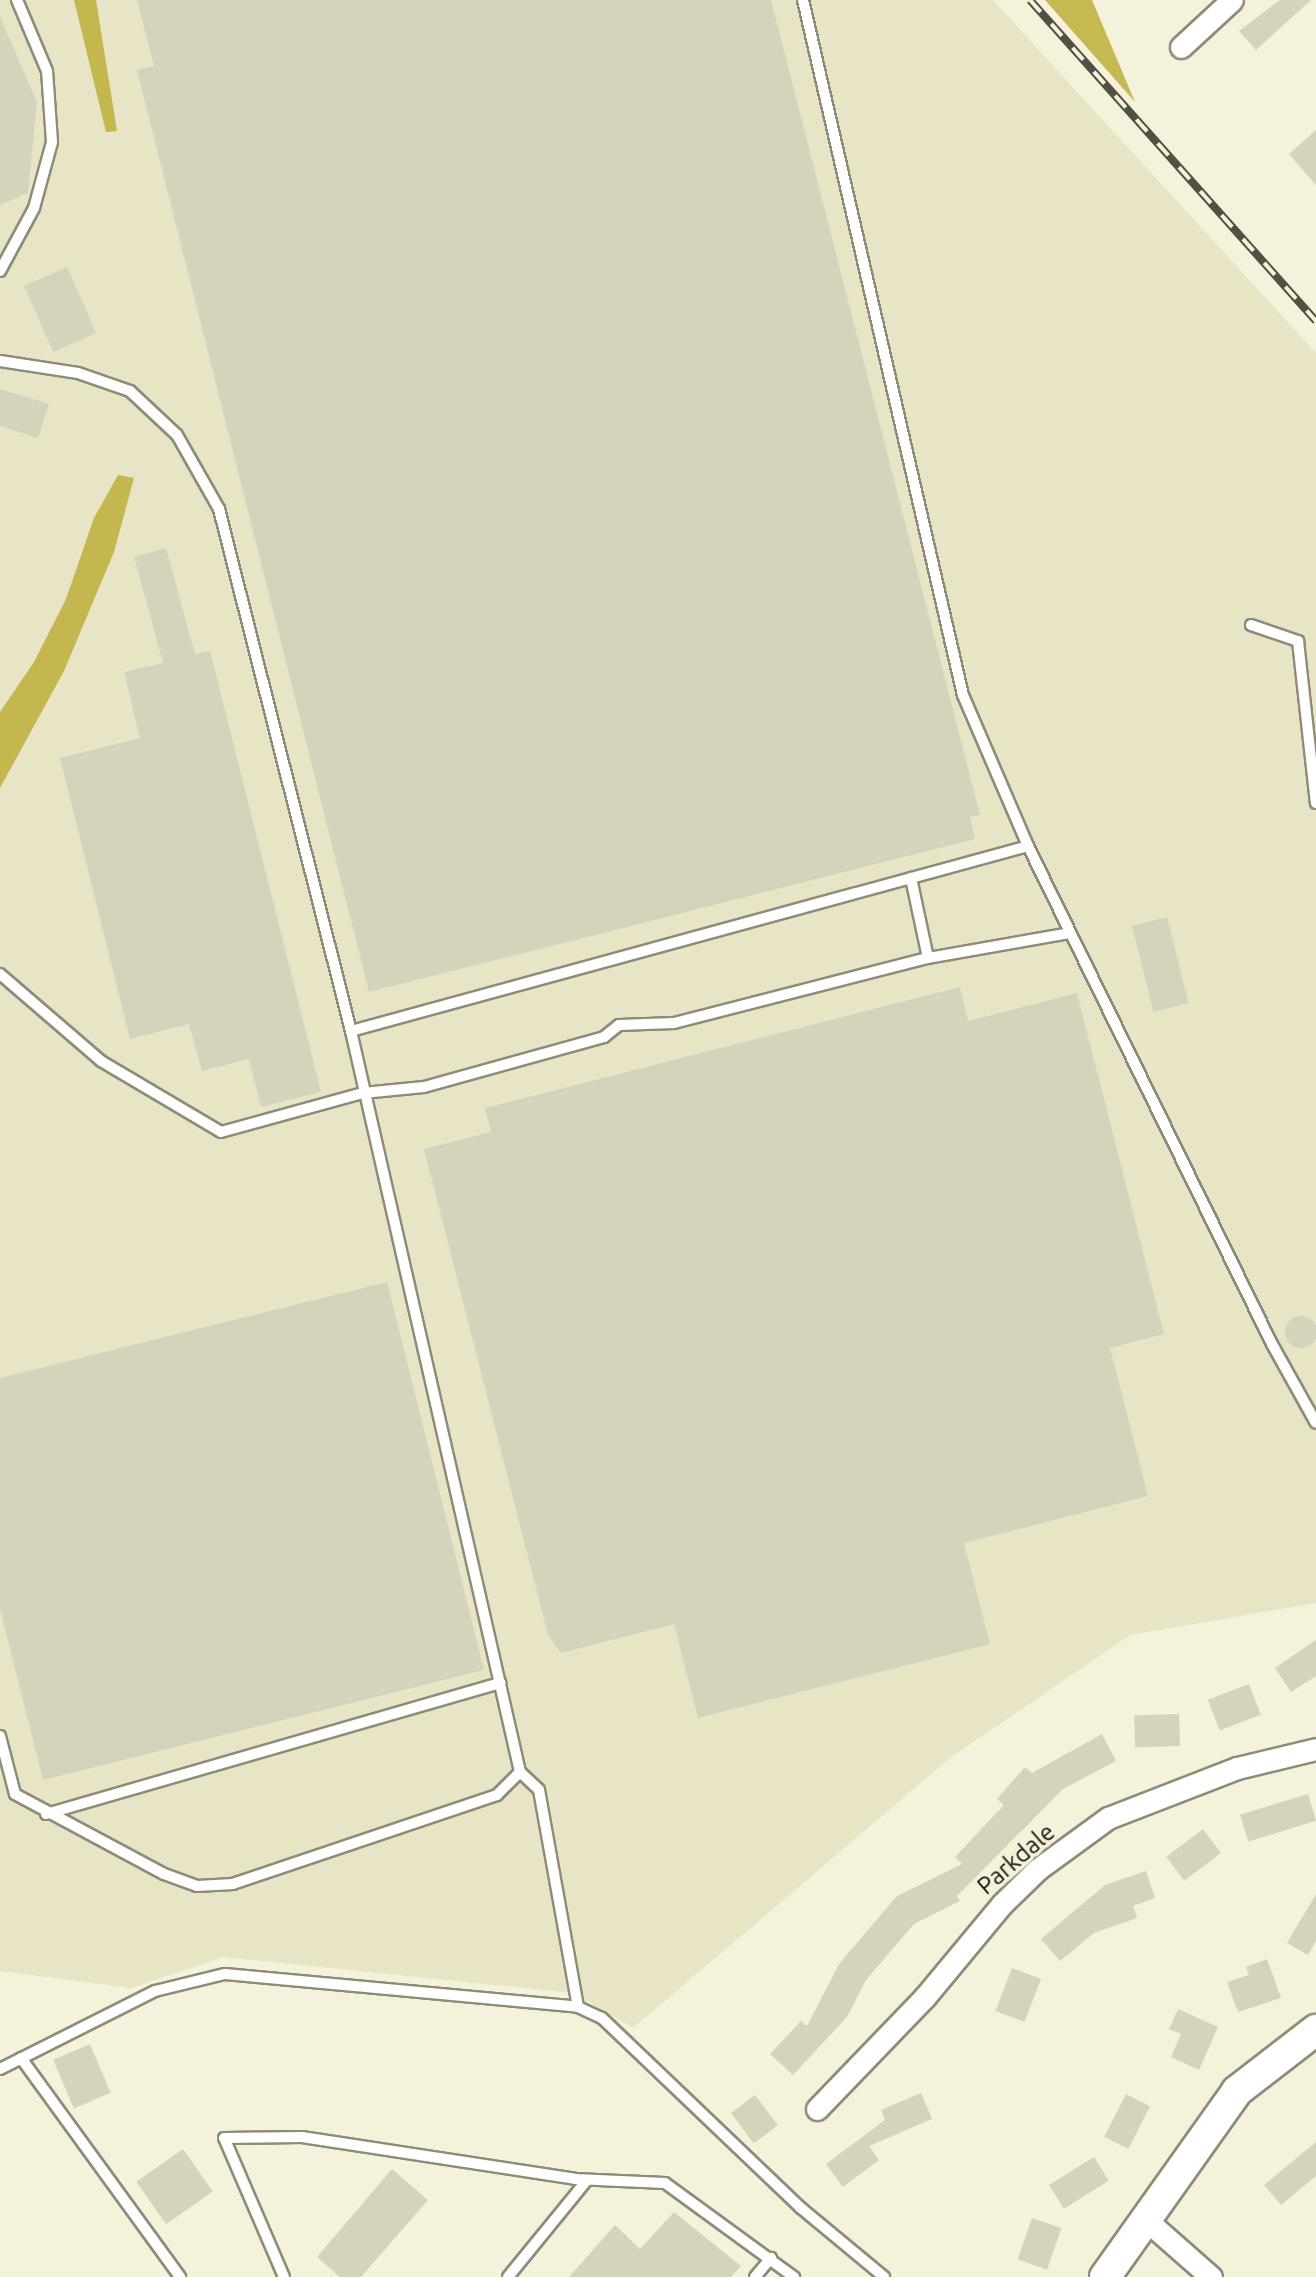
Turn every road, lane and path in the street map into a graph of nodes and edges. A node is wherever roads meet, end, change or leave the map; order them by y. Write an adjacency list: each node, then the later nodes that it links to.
1 (17, 0): 5 (lane)
2 (803, 0): 9 (lane)
3 (1232, 0): 4 (street)
4 (1181, 47)
5 (0, 271)
6 (0, 361): 14 (lane)
7 (1251, 625): 8 (lane)
8 (1316, 803)
9 (1028, 846): 10 (lane); 11 (lane)
10 (911, 878): 12 (lane); 14 (lane)
11 (1070, 933): 12 (lane); 16 (lane)
12 (928, 958): 15 (lane)
13 (0, 974): 15 (lane)
14 (351, 1031): 15 (lane)
15 (363, 1093): 17 (lane)
16 (1315, 1415)
17 (500, 1683): 20 (lane); 21 (lane)
18 (0, 1736): 21 (lane)
19 (1316, 1749): 26 (street, Parkdale)
20 (520, 1772): 21 (lane); 22 (lane)
21 (46, 1814)
22 (578, 2007): 24 (lane); 35 (lane)
23 (1316, 2030): 28 (street)
24 (20, 2058): 25 (lane); 30 (lane)
25 (0, 2069)
26 (817, 2109)
27 (587, 2180): 29 (lane); 31 (lane); 32 (lane)
28 (1145, 2219): 36 (street); 37 (street)
29 (771, 2258): 33 (lane); 34 (lane)
30 (180, 2277)
31 (284, 2277)
32 (508, 2277)
33 (755, 2277)
34 (794, 2277)
35 (884, 2277)
36 (1105, 2277)
37 (1211, 2277)

